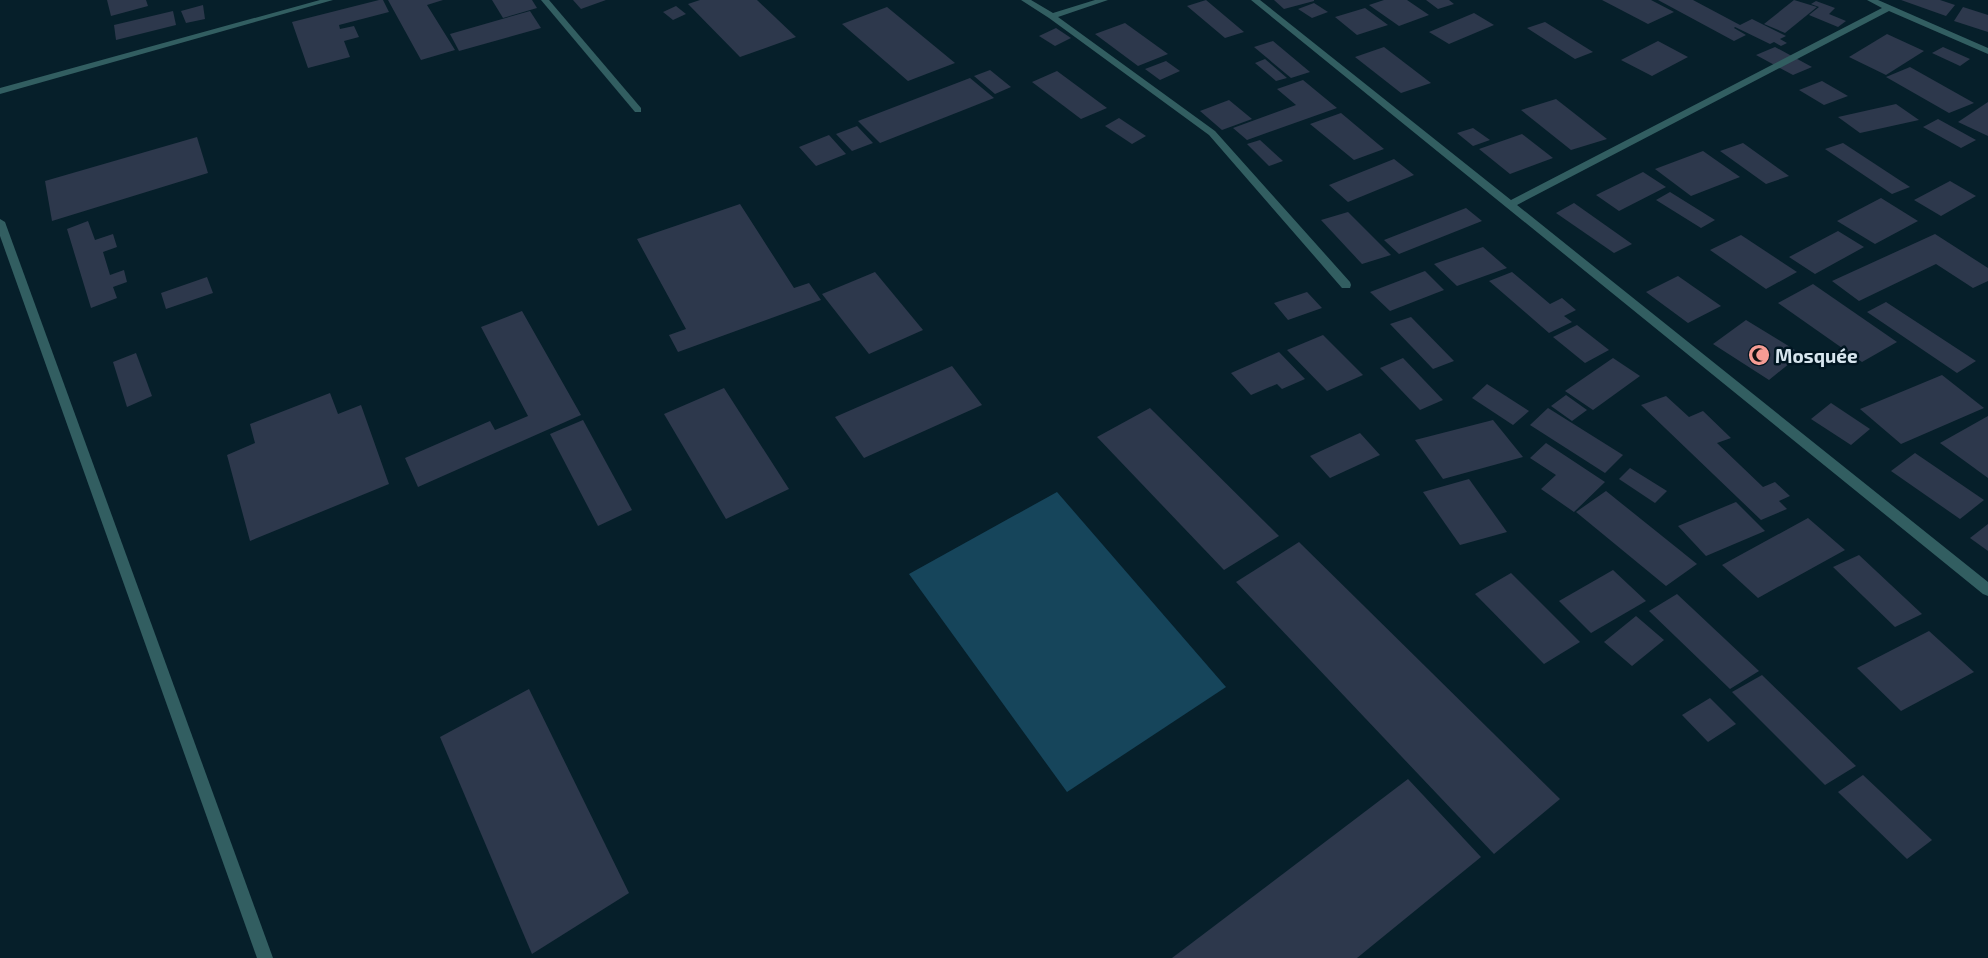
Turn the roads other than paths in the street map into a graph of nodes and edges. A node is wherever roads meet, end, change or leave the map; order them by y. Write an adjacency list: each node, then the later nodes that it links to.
1 (329, 0): 10 (street)
2 (545, 0): 11 (street)
3 (1025, 0): 8 (street)
4 (1104, 0): 8 (street)
5 (1255, 0): 12 (street)
6 (1870, 0): 7 (street)
7 (1888, 8): 9 (street); 12 (street)
8 (1052, 16): 14 (street)
9 (1988, 51)
10 (0, 91)
11 (638, 110)
12 (1510, 205): 15 (street)
13 (0, 222): 16 (street)
14 (1346, 285)
15 (1988, 590)
16 (265, 958)

